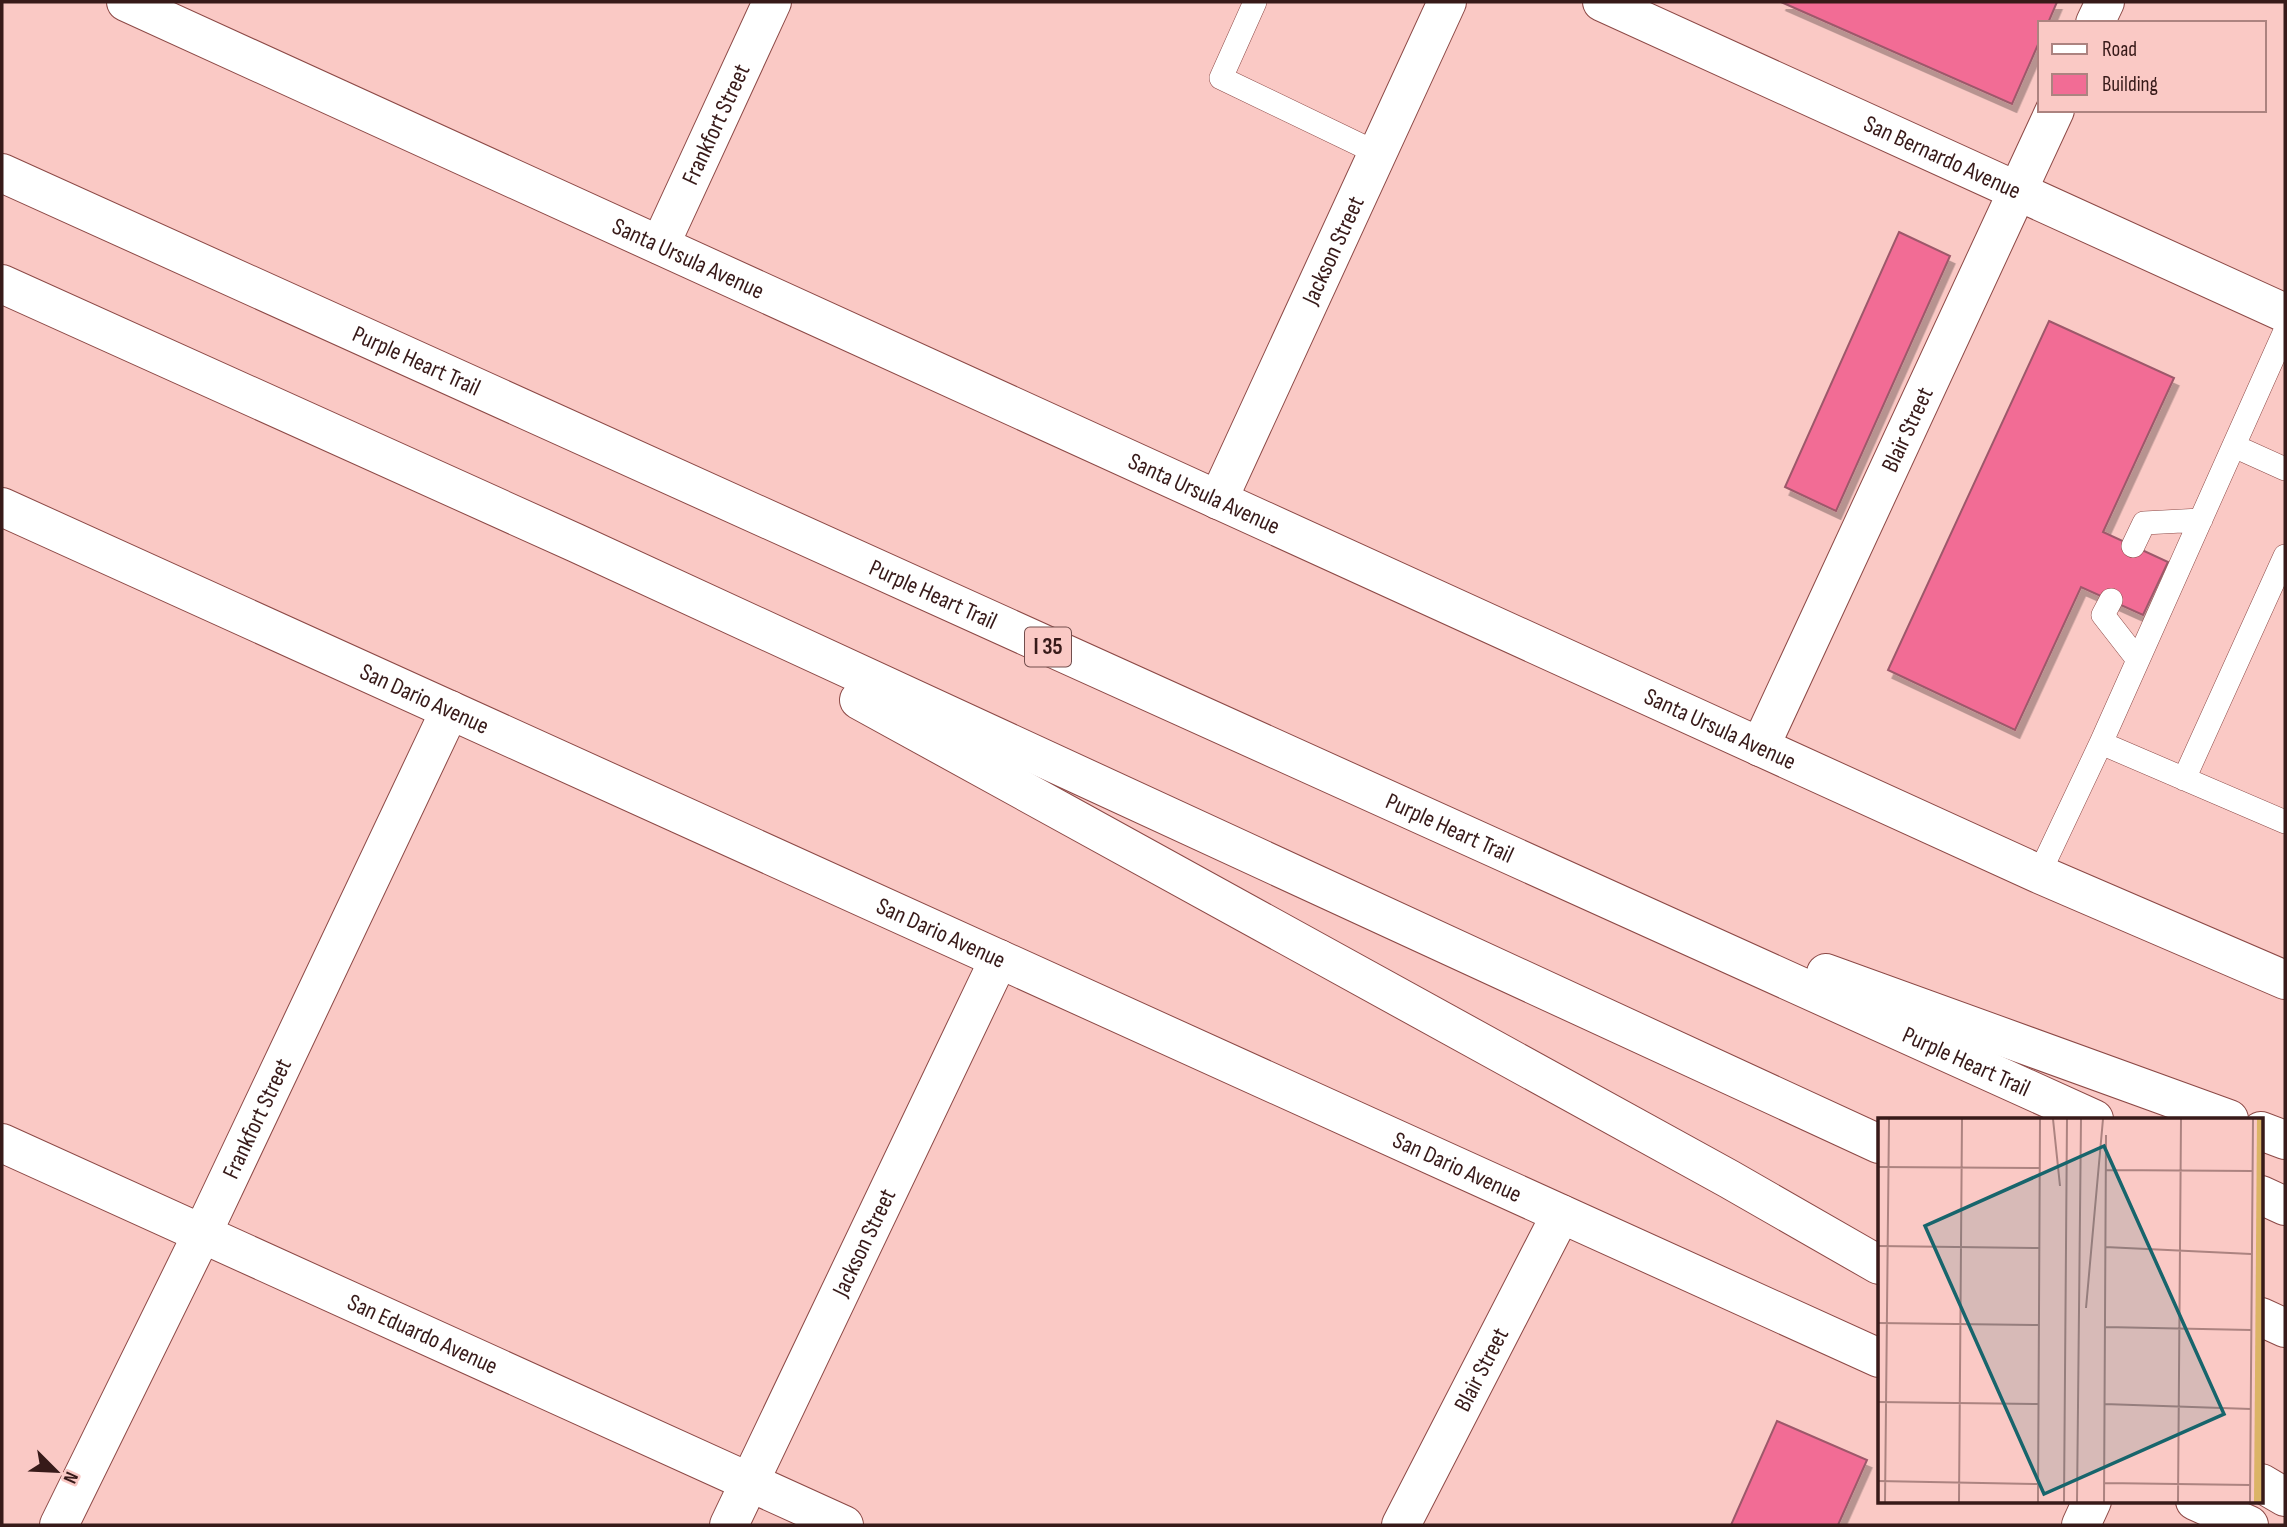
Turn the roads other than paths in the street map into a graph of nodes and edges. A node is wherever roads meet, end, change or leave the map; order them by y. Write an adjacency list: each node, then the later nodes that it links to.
1 (126, 2): 12 (main road, Santa Ursula Avenue)
2 (772, 2): 12 (main road, Frankfort Street)
3 (1255, 2): 9 (lane)
4 (1447, 2): 9 (main road, Jackson Street)
5 (1602, 2): 11 (main road, San Bernardo Avenue)
6 (2105, 2): 7 (main road)
7 (2096, 21)
8 (2054, 112): 11 (main road, Blair Street)
9 (1377, 153): 18 (main road, Jackson Street)
10 (2, 173): 31 (main road, Purple Heart Trail / I 35)
11 (2018, 190): 14 (main road, San Bernardo Avenue); 28 (main road, Blair Street)
12 (660, 245): 18 (main road, Santa Ursula Avenue)
13 (2, 284): 21 (main road)
14 (2285, 313)
15 (2285, 331): 16 (lane)
16 (2234, 446): 17 (lane); 20 (lane)
17 (2285, 469)
18 (1219, 500): 28 (main road, Santa Ursula Avenue)
19 (2, 507): 26 (main road, San Dario Avenue)
20 (2201, 520): 22 (lane); 25 (lane)
21 (576, 543): 40 (main road); 45 (main road)
22 (2133, 546)
23 (2285, 556): 29 (lane)
24 (2111, 600): 25 (lane)
25 (2138, 660): 27 (lane)
26 (450, 710): 33 (main road, San Dario Avenue); 44 (main road, Frankfort Street)
27 (2101, 743): 29 (lane); 32 (lane)
28 (1760, 747): 32 (main road, Santa Ursula Avenue)
29 (2184, 779): 30 (lane)
30 (2285, 822)
31 (1543, 871): 35 (main road, Purple Heart Trail / I 35); 36 (main road)
32 (2039, 874): 34 (main road, Santa Ursula Avenue)
33 (999, 959): 43 (main road, San Dario Avenue); 49 (main road, Jackson Street)
34 (2285, 980)
35 (2092, 1118)
36 (2226, 1118)
37 (2262, 1131): 38 (main road)
38 (2285, 1140)
39 (2, 1143): 44 (main road, San Eduardo Avenue)
40 (1878, 1144)
41 (2262, 1195): 42 (main road)
42 (2285, 1206)
43 (1561, 1214): 48 (main road, San Dario Avenue); 57 (main road, Blair Street)
44 (202, 1234): 49 (main road, San Eduardo Avenue); 54 (main road, Frankfort Street)
45 (1878, 1264)
46 (2262, 1317): 47 (main road)
47 (2285, 1328)
48 (1878, 1358)
49 (750, 1482): 55 (main road, Jackson Street); 56 (main road, San Eduardo Avenue)
50 (2262, 1484): 51 (main road)
51 (2285, 1497)
52 (2092, 1502): 58 (main road)
53 (2197, 1502): 59 (main road)
54 (59, 1525)
55 (729, 1525)
56 (844, 1525)
57 (1401, 1525)
58 (2081, 1525)
59 (2249, 1525)

